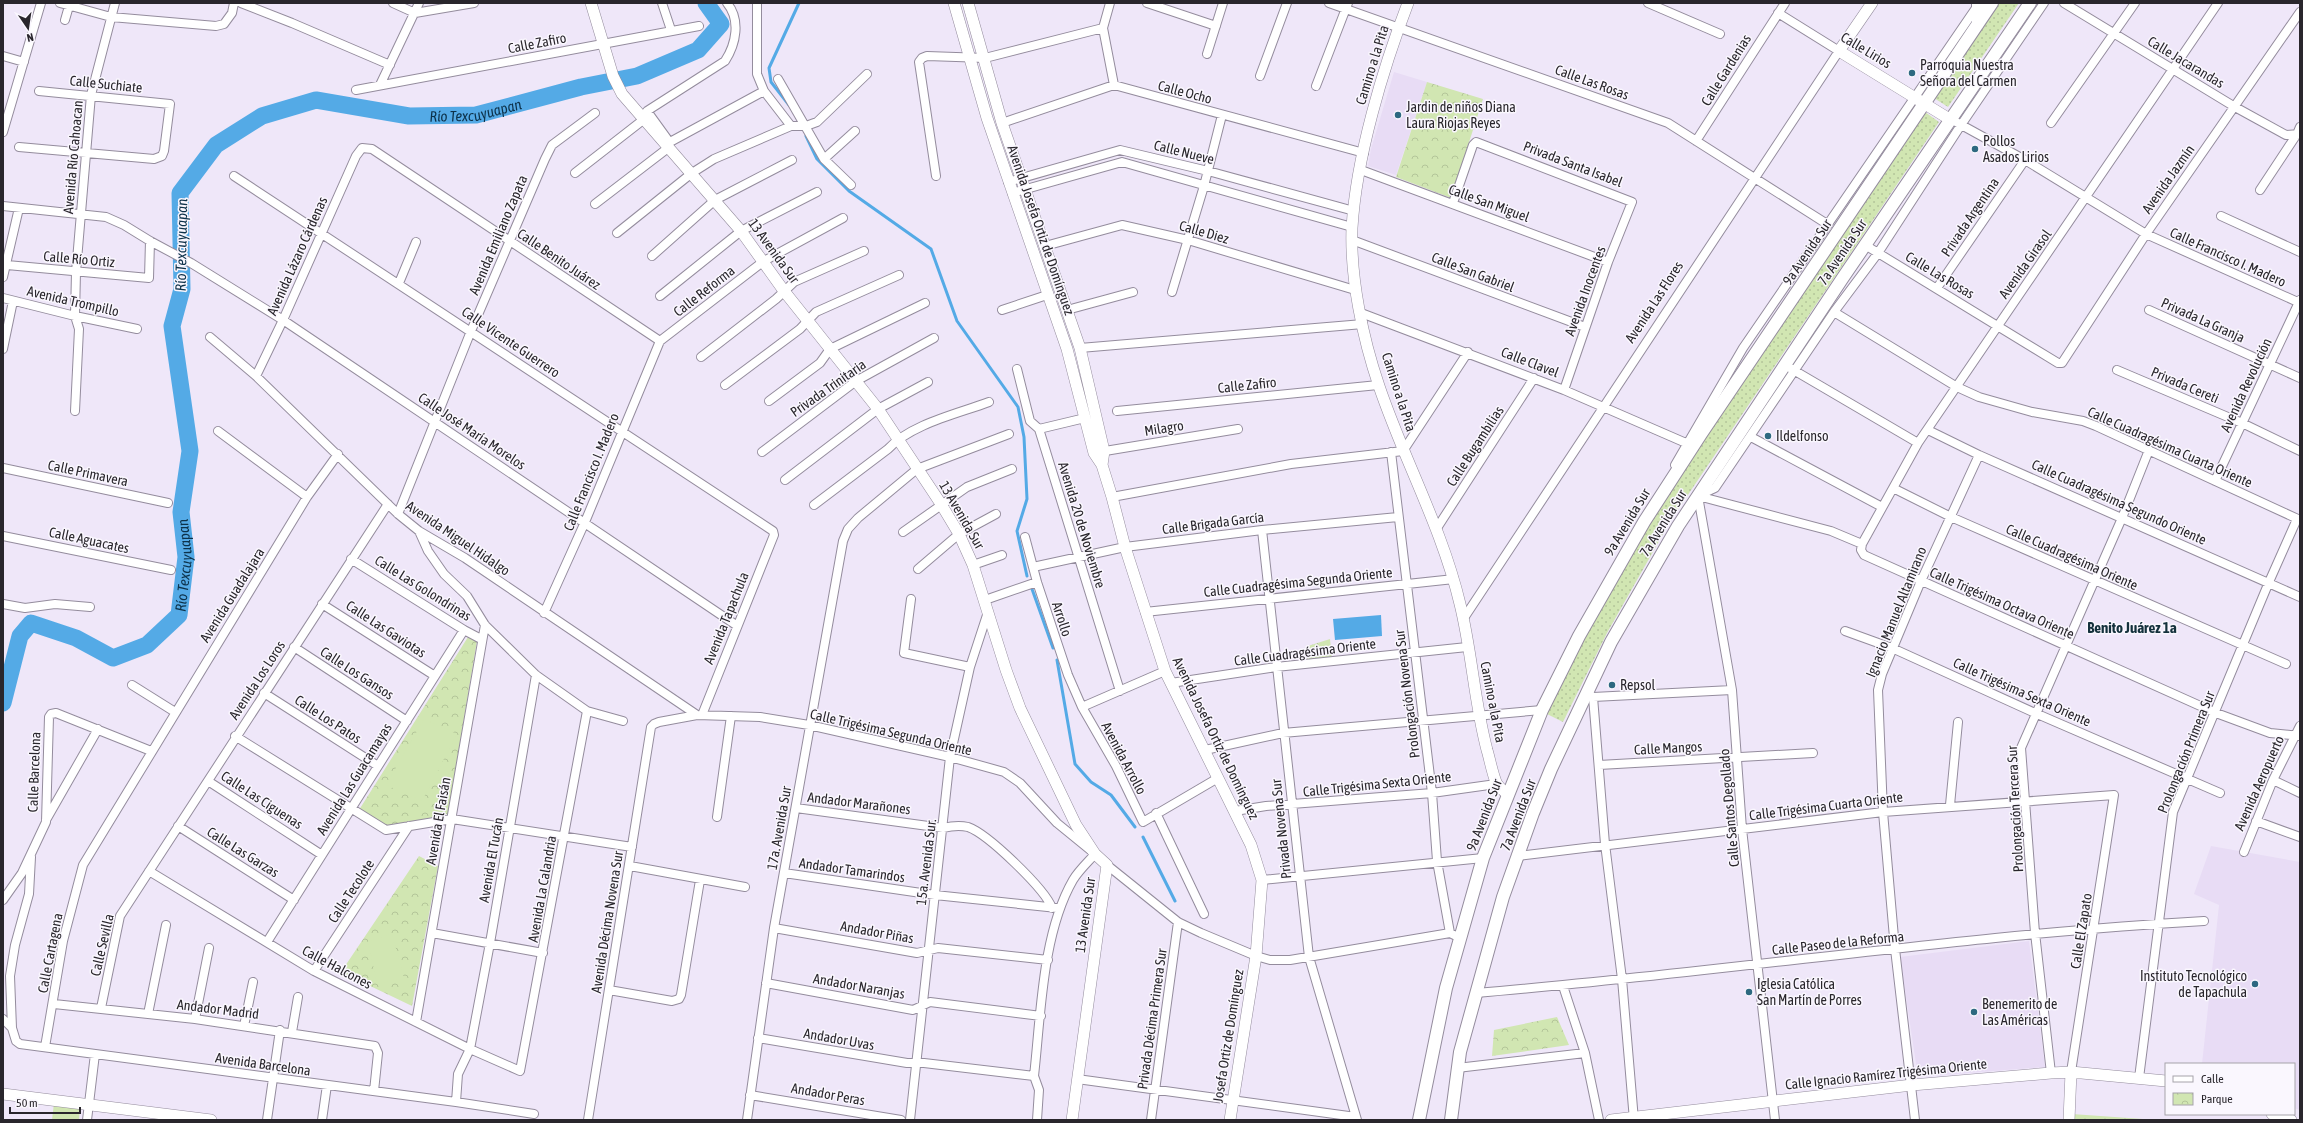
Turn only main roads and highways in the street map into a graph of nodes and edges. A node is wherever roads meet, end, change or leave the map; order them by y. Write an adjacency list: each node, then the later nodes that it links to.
1 (1992, 3): 4 (main road, 9a Avenida Sur)
2 (2030, 3): 6 (main road, 7a Avenida Sur)
3 (1979, 4): 4 (main road)
4 (1978, 24): 5 (main road, 9a Avenida Sur)
5 (1419, 1120)
6 (1451, 1120)

